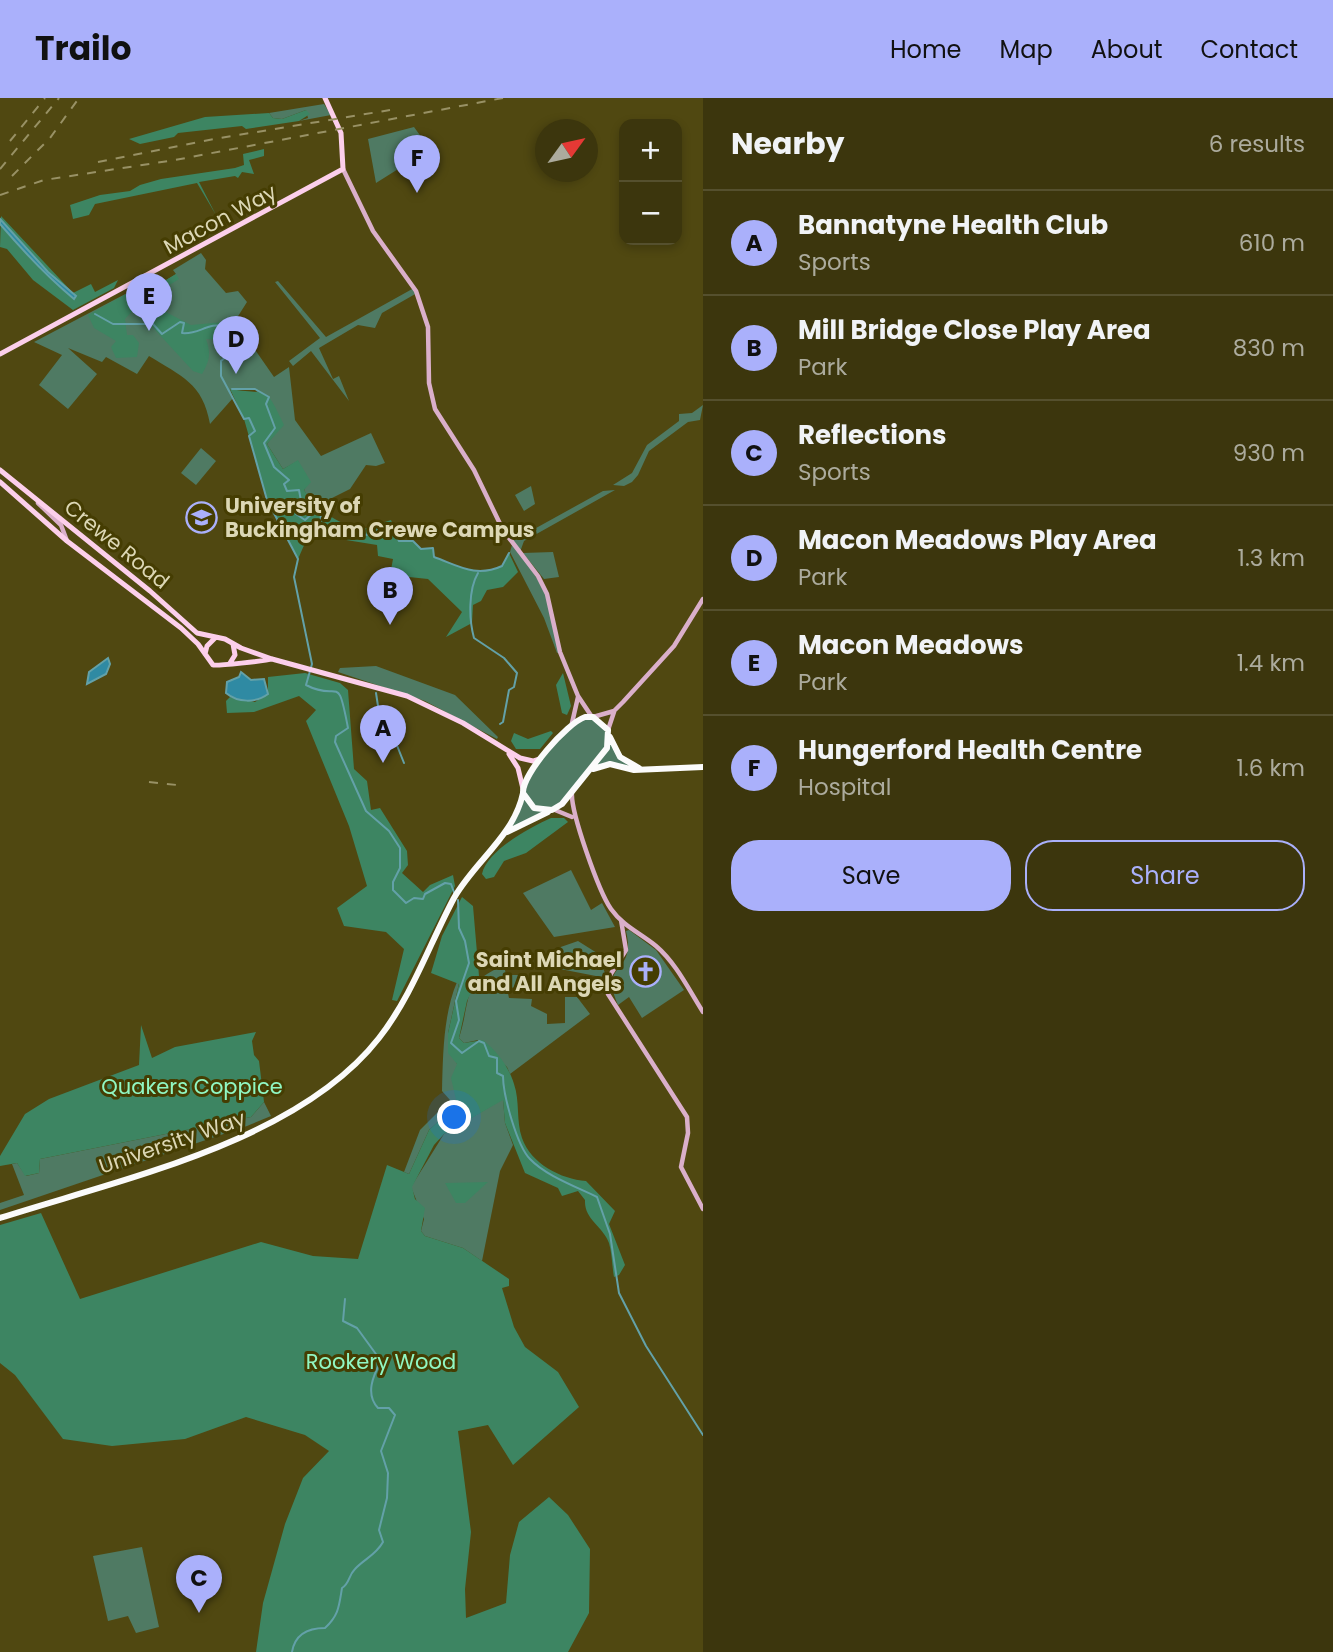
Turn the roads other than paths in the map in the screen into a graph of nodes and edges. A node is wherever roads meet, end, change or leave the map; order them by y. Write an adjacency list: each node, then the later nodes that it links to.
1 (325, 98): 2 (main road)
2 (343, 169): 3 (main road, Macon Way); 15 (street)
3 (0, 354)
4 (0, 470): 6 (main road, Crewe Road)
5 (0, 482): 8 (main road, Crewe Road)
6 (30, 494): 7 (main road, Crewe Road); 8 (street)
7 (80, 533): 8 (street); 10 (main road, Crewe Road)
8 (65, 538): 12 (main road, Crewe Road)
9 (703, 599): 16 (street)
10 (215, 638): 11 (main road); 12 (main road)
11 (233, 644): 13 (main road); 14 (main road)
12 (205, 654): 14 (main road)
13 (272, 659): 14 (main road); 20 (main road)
14 (230, 663)
15 (578, 696): 17 (street); 18 (street)
16 (614, 711): 17 (street); 19 (street)
17 (593, 717): 18 (highway); 19 (highway)
18 (572, 723): 21 (highway, University Way)
19 (609, 731): 23 (highway, University Way); 24 (highway)
20 (506, 750): 21 (main road); 25 (main road)
21 (542, 757): 25 (highway, University Way)
22 (703, 767): 24 (highway)
23 (591, 769): 24 (highway); 26 (highway, University Way)
24 (641, 769)
25 (523, 791): 27 (highway); 29 (highway, University Way)
26 (572, 792): 27 (highway, University Way); 28 (street)
27 (553, 810): 28 (street); 29 (highway, University Way)
28 (573, 817): 30 (street)
29 (506, 833): 33 (highway, University Way)
30 (621, 920): 31 (street); 32 (street)
31 (703, 1012)
32 (703, 1209)
33 (0, 1217)

